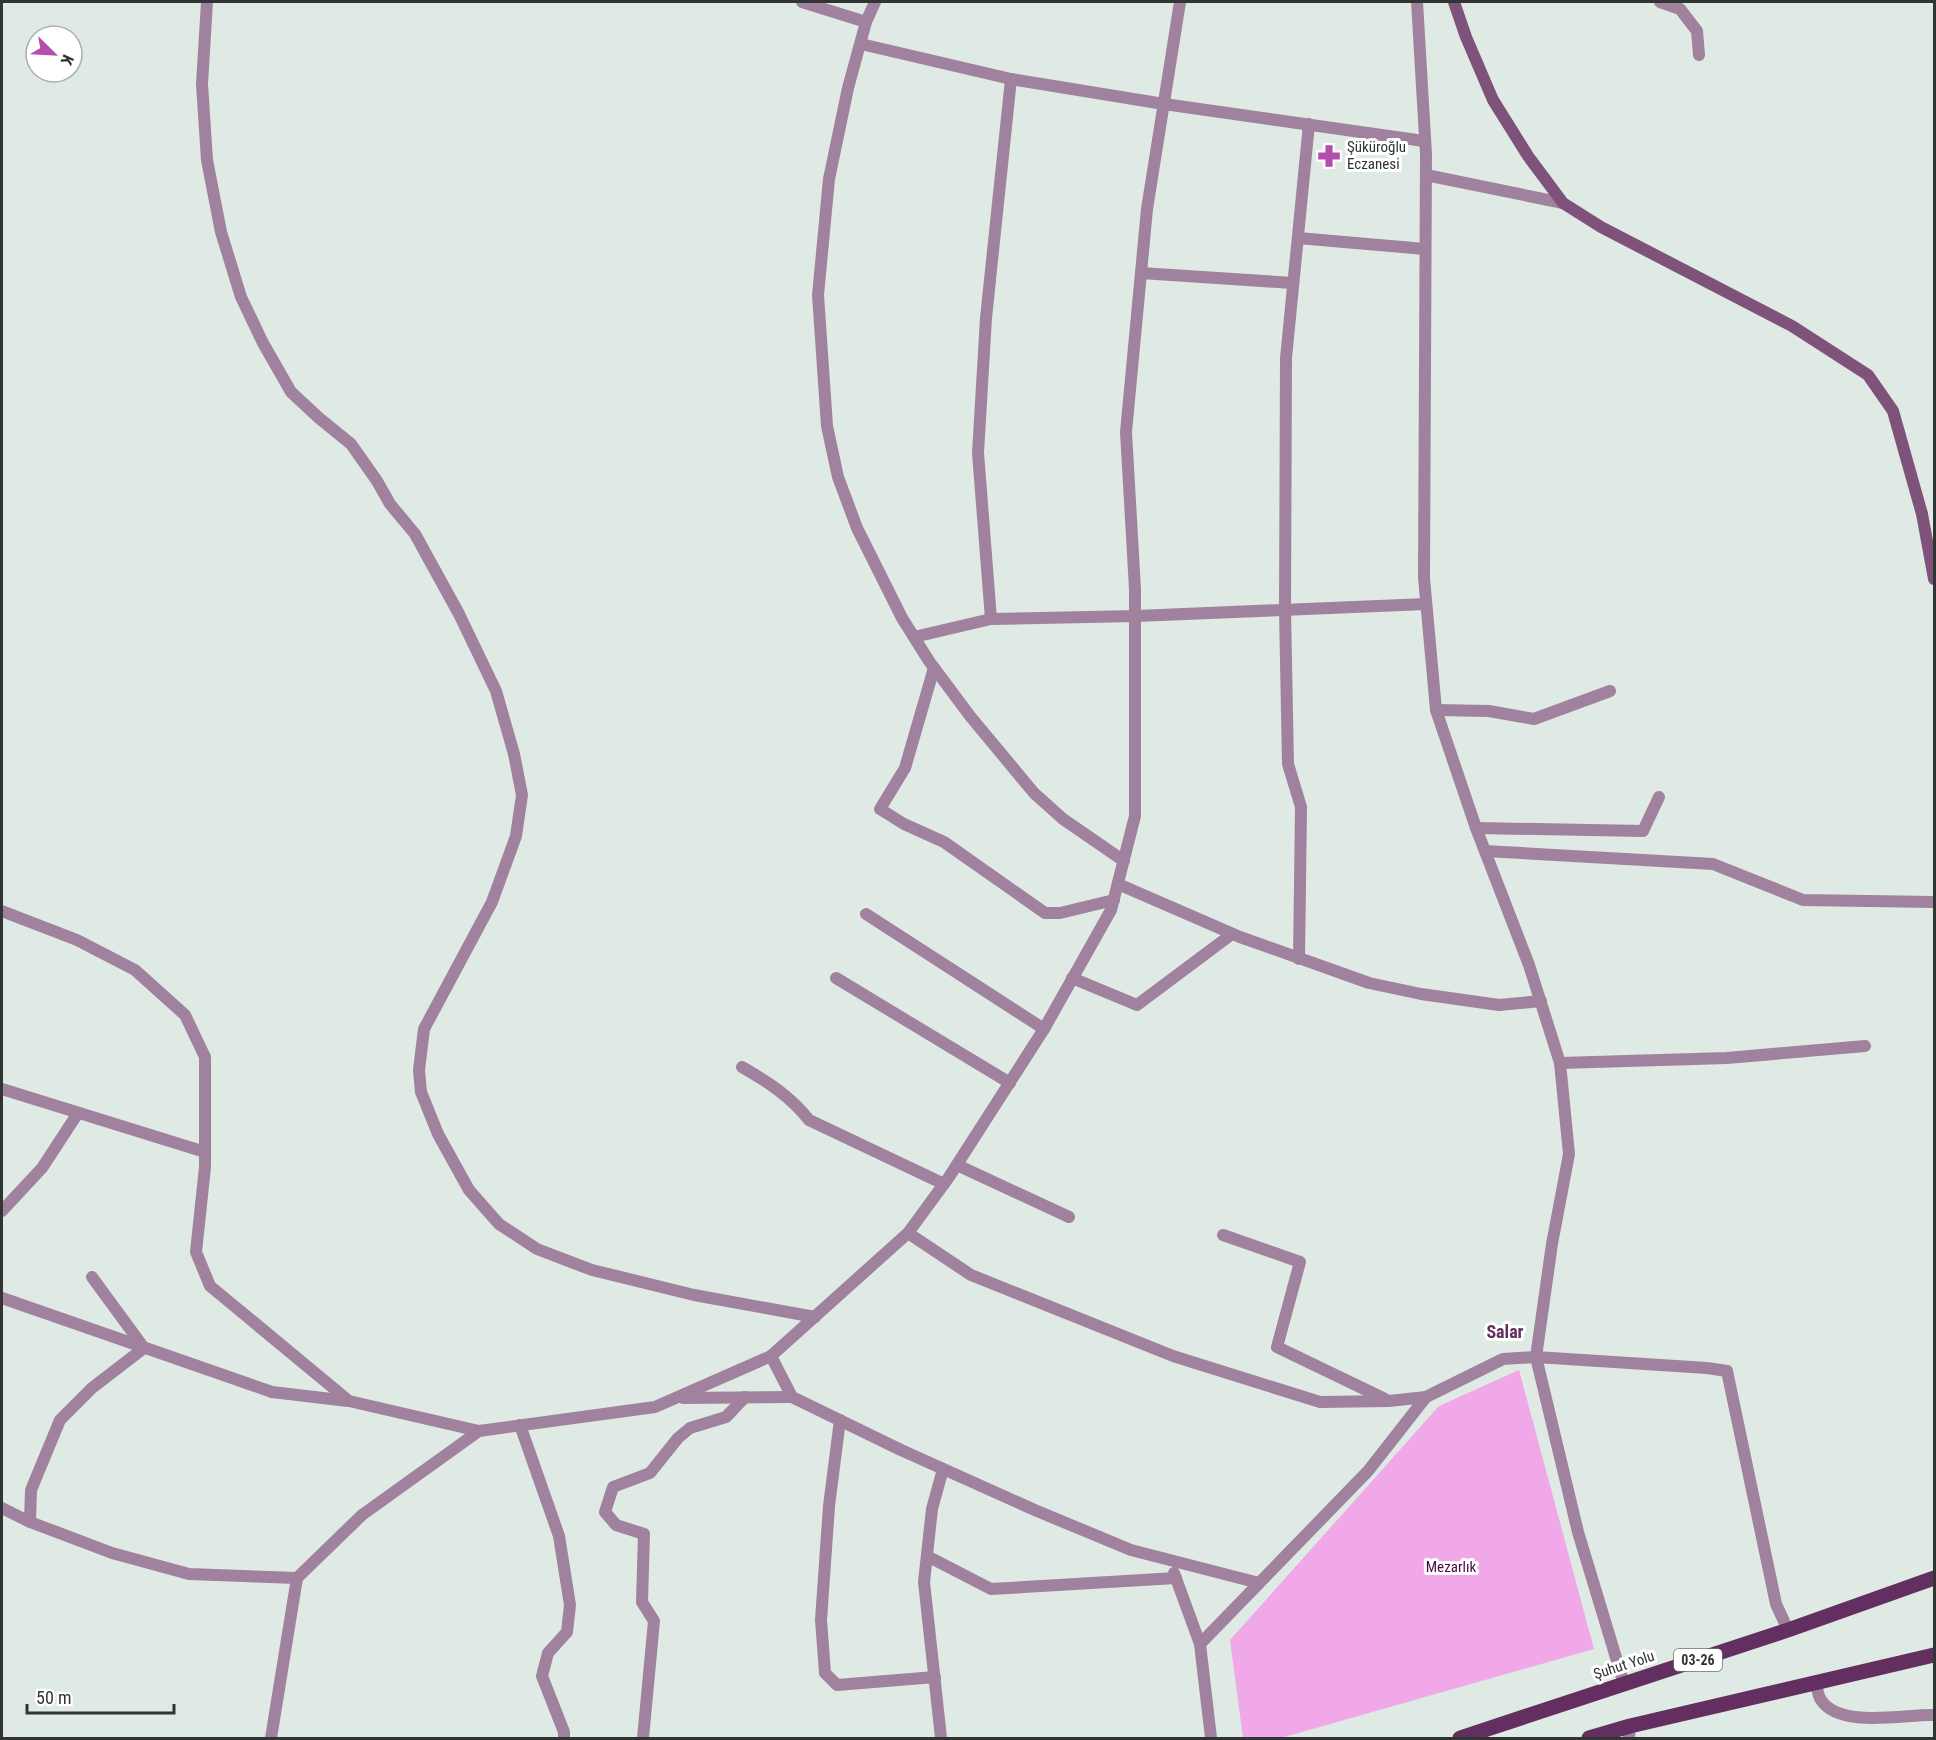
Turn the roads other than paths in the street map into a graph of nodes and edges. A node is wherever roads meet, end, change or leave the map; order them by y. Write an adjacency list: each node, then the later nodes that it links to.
1 (207, 2): 60 (street)
2 (802, 2): 8 (street)
3 (875, 2): 8 (street)
4 (1180, 2): 12 (street)
5 (1417, 2): 14 (street)
6 (1454, 2): 16 (street)
7 (1660, 2): 10 (street)
8 (866, 22): 9 (street)
9 (861, 44): 11 (street); 26 (street)
10 (1699, 55)
11 (1011, 79): 12 (street); 25 (street)
12 (1164, 104): 13 (street); 19 (street)
13 (1309, 124): 14 (street); 17 (street)
14 (1424, 141): 15 (street)
15 (1426, 175): 16 (street); 18 (street)
16 (1563, 203): 21 (street)
17 (1298, 238): 18 (street); 20 (street)
18 (1425, 249): 22 (street)
19 (1141, 273): 20 (street); 24 (street)
20 (1293, 283): 23 (street)
21 (1935, 579)
22 (1426, 604): 23 (street); 29 (street)
23 (1285, 610): 24 (street); 40 (street)
24 (1136, 616): 25 (street); 33 (street)
25 (991, 619): 26 (street)
26 (914, 637): 27 (street)
27 (934, 668): 33 (street); 35 (street)
28 (1611, 691): 29 (street)
29 (1436, 710): 31 (street)
30 (1659, 797): 31 (street)
31 (1476, 828): 32 (street)
32 (1485, 851): 36 (street); 43 (street)
33 (1124, 861): 34 (street)
34 (1118, 884): 35 (street); 39 (street)
35 (1114, 900): 42 (street)
36 (1935, 902)
37 (2, 911): 51 (street)
38 (866, 914): 44 (street)
39 (1232, 934): 40 (street); 42 (street)
40 (1299, 959): 43 (street)
41 (836, 978): 48 (street)
42 (1072, 978): 44 (street)
43 (1541, 1002): 46 (street)
44 (1044, 1029): 48 (street)
45 (1864, 1046): 46 (street)
46 (1560, 1063): 63 (street)
47 (742, 1067): 53 (street)
48 (1010, 1083): 52 (street)
49 (2, 1089): 50 (street)
50 (78, 1113): 51 (street); 54 (street)
51 (205, 1152): 68 (street)
52 (957, 1165): 53 (street); 55 (street)
53 (944, 1184): 56 (street)
54 (2, 1212)
55 (1069, 1217)
56 (908, 1233): 60 (street); 69 (street)
57 (1223, 1234): 69 (street)
58 (92, 1277): 61 (street)
59 (2, 1298): 61 (street)
60 (815, 1317): 62 (street)
61 (144, 1348): 68 (street); 75 (street)
62 (771, 1356): 65 (street); 67 (street)
63 (1536, 1357): 66 (street); 82 (street); 87 (street)
64 (745, 1397): 65 (street); 67 (street); 92 (street)
65 (792, 1397): 70 (street)
66 (1426, 1397): 69 (street); 81 (street)
67 (676, 1398): 71 (street)
68 (349, 1401): 72 (street)
69 (1389, 1401)
70 (840, 1420): 73 (street); 85 (street)
71 (520, 1425): 72 (street); 91 (street)
72 (479, 1431): 78 (street)
73 (943, 1469): 76 (street); 77 (street)
74 (2, 1508): 75 (street)
75 (30, 1522): 78 (street)
76 (927, 1556): 79 (street); 85 (street)
77 (1171, 1560): 79 (street); 81 (street)
78 (297, 1578): 90 (street)
79 (1176, 1578): 83 (street)
80 (1935, 1578): 82 (main road, Şuhut Yolu / 03-26)
81 (1259, 1583): 83 (street)
82 (1788, 1630): 87 (main road, Şuhut Yolu / 03-26)
83 (1200, 1644): 94 (street)
84 (1935, 1654): 86 (main road)
85 (935, 1677): 93 (street)
86 (1816, 1682): 88 (street); 89 (main road)
87 (1624, 1684): 95 (main road, Şuhut Yolu / 03-26)
88 (1935, 1714)
89 (1629, 1732): 96 (main road)
90 (271, 1738)
91 (564, 1738)
92 (643, 1738)
93 (941, 1738)
94 (1211, 1738)
95 (1460, 1738)
96 (1589, 1738)

